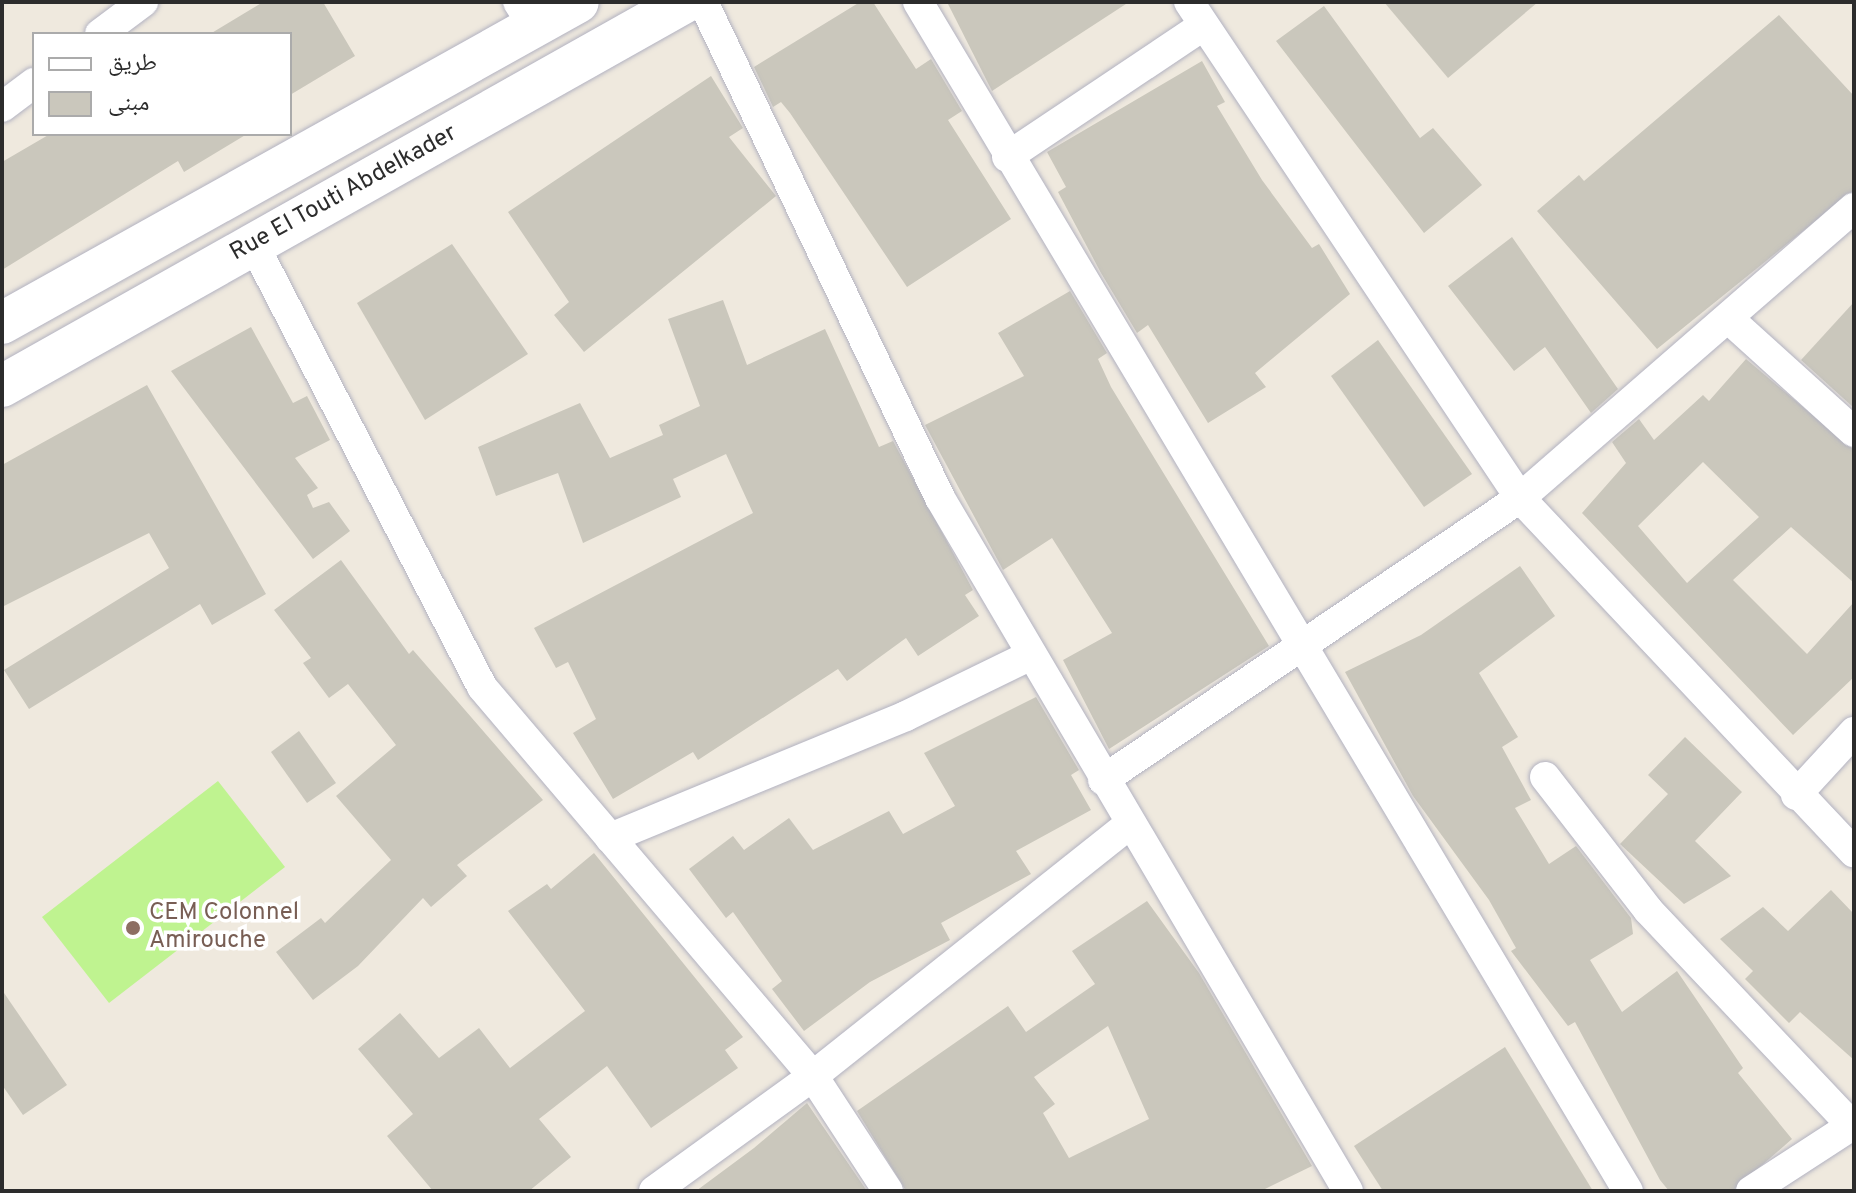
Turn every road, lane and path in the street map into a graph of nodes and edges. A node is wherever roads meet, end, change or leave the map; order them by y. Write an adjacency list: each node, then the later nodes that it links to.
1 (143, 2): 8 (street)
2 (578, 2): 6 (street)
3 (685, 2): 13 (street, Rue El Touti Abdelkader)
4 (703, 2): 20 (street)
5 (918, 2): 11 (street)
6 (526, 14): 15 (street)
7 (1196, 14): 11 (street); 18 (street)
8 (103, 32)
9 (32, 84): 10 (street)
10 (2, 107)
11 (1007, 157): 19 (street)
12 (1854, 208): 14 (street)
13 (254, 245): 16 (street, Rue El Touti Abdelkader); 26 (street)
14 (1730, 320): 17 (street); 18 (street)
15 (2, 323)
16 (2, 386)
17 (1854, 432)
18 (1520, 498): 19 (street); 24 (street)
19 (1299, 649): 23 (street); 33 (street)
20 (1031, 655): 23 (street); 26 (street)
21 (1854, 732): 24 (street)
22 (1545, 777): 29 (street)
23 (1103, 780): 25 (street)
24 (1796, 795): 27 (street)
25 (1128, 825): 28 (street); 30 (street)
26 (610, 838): 28 (street)
27 (1854, 853)
28 (813, 1076): 31 (street); 32 (street)
29 (1853, 1126): 34 (street)
30 (1337, 1187)
31 (654, 1191)
32 (888, 1191)
33 (1628, 1191)
34 (1751, 1191)

